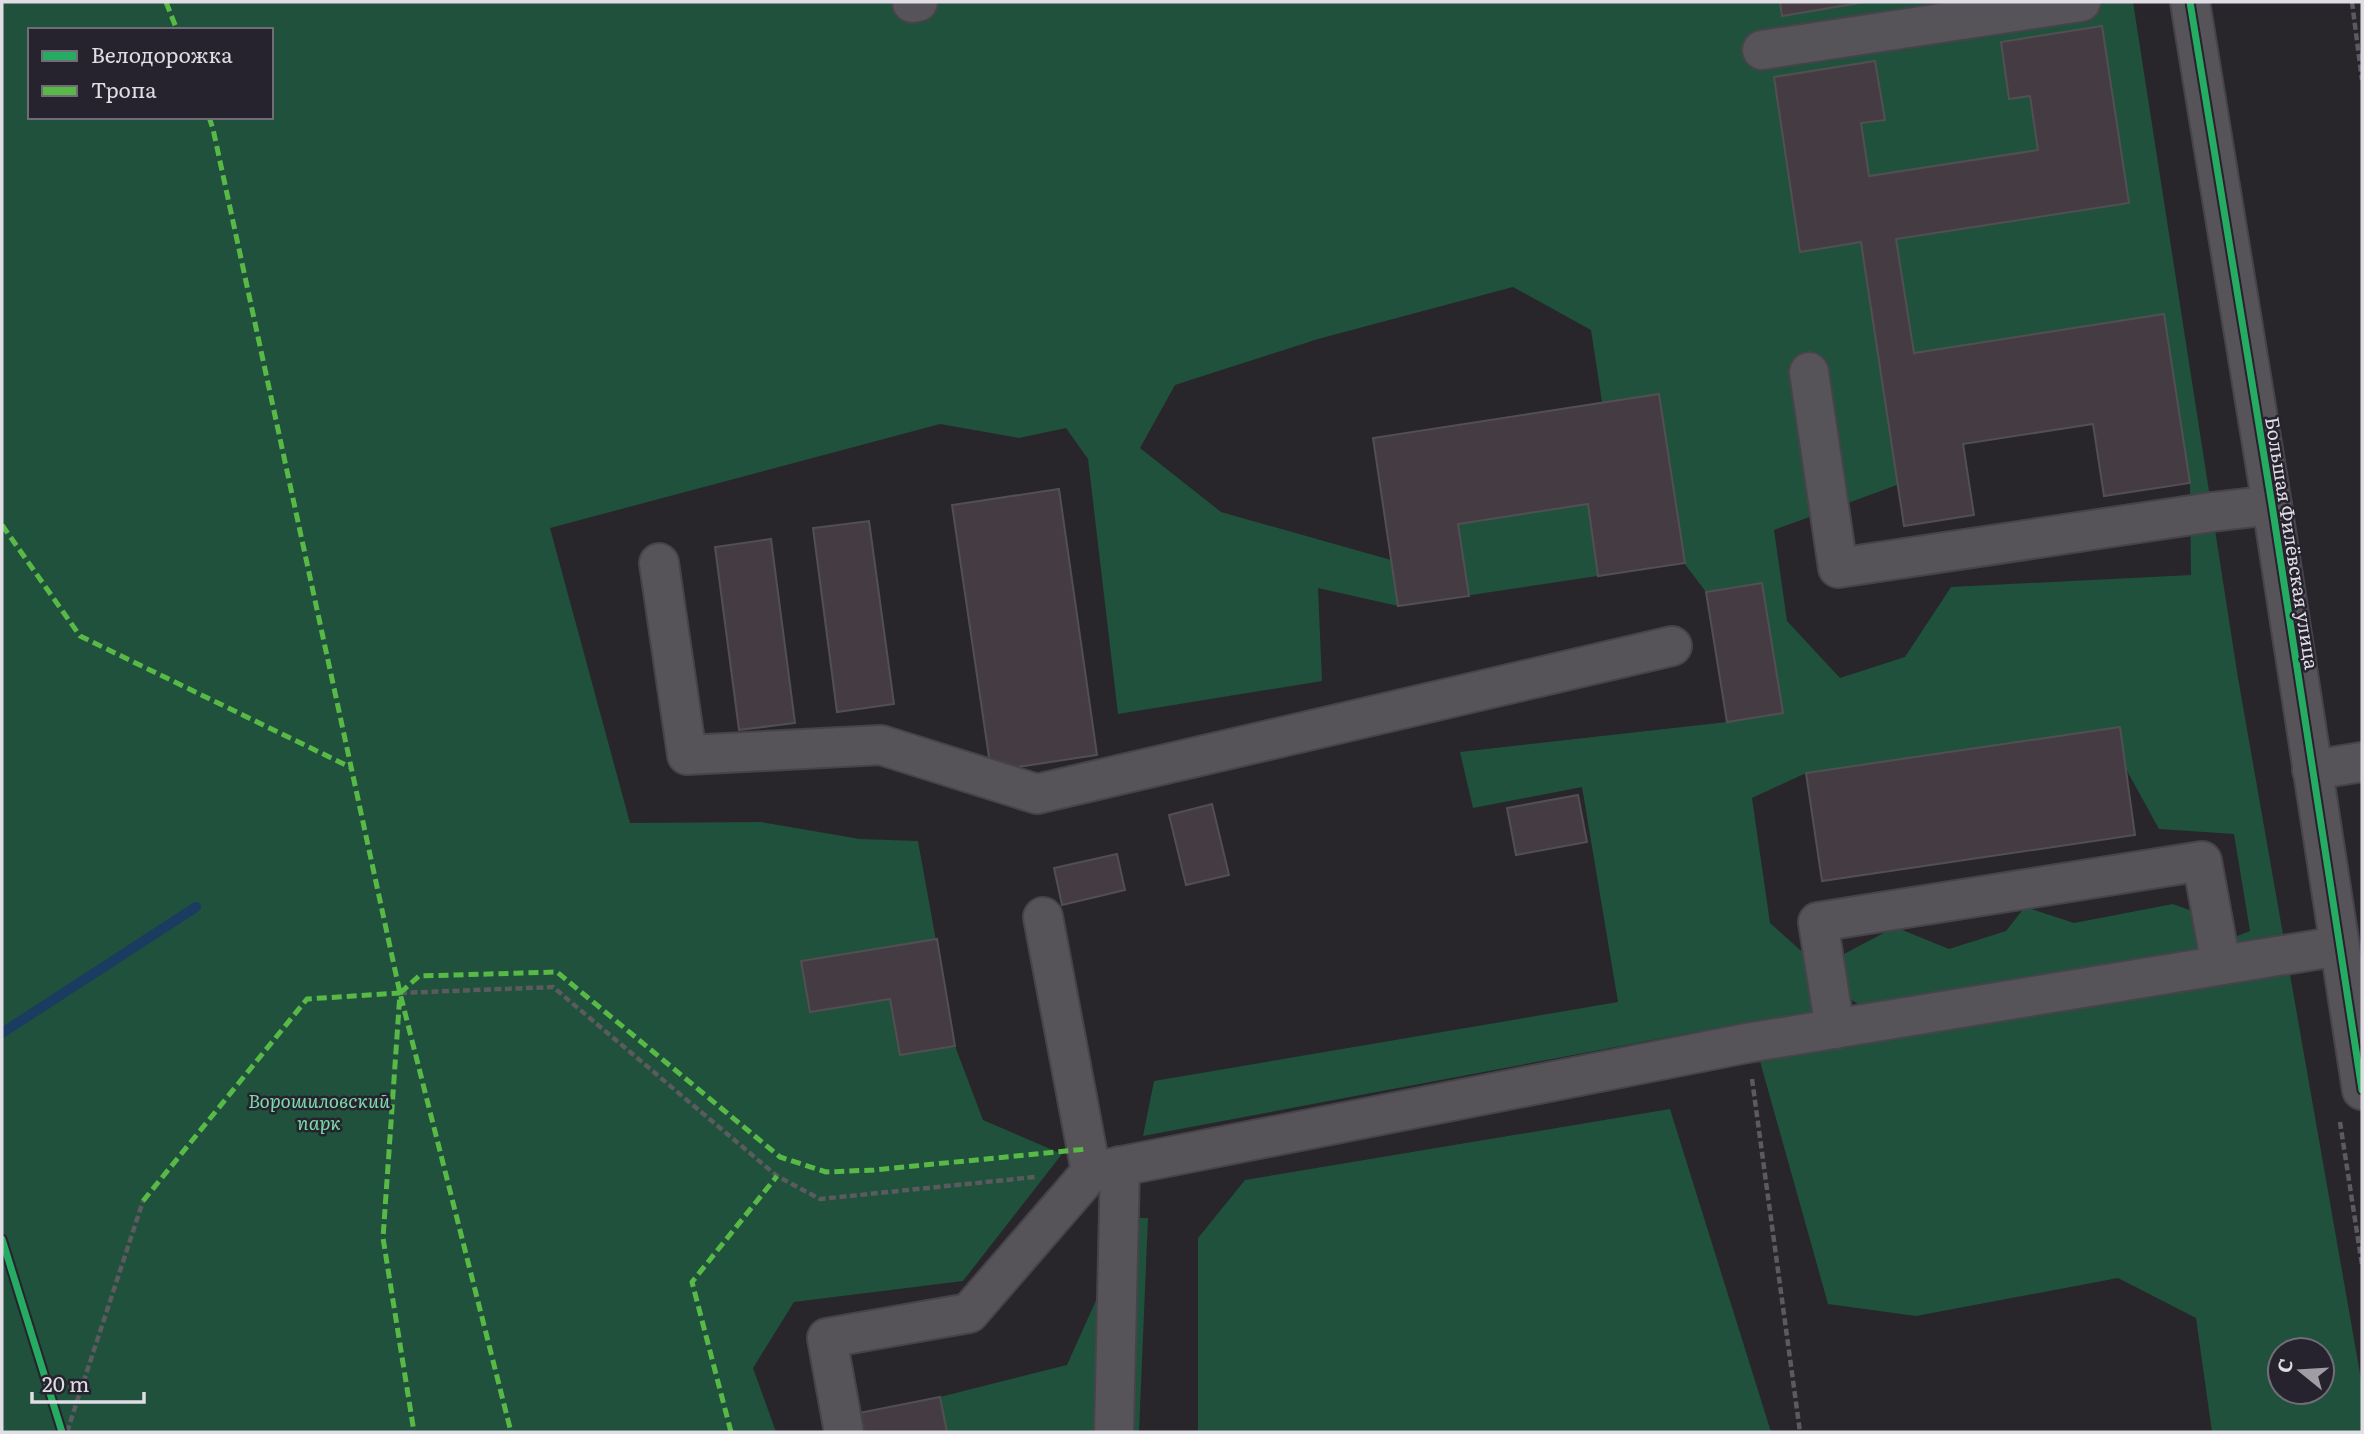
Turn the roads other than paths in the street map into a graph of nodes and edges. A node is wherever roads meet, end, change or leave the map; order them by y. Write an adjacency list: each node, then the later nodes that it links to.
1 (2081, 2): 3 (street)
2 (2190, 2): 5 (street, Большая Филёвская улица)
3 (1762, 50)
4 (1810, 372): 5 (street)
5 (2272, 505): 9 (street, Большая Филёвская улица)
6 (659, 563): 7 (street)
7 (1672, 646)
8 (2362, 762): 9 (street)
9 (2312, 770): 11 (street, Большая Филёвская улица)
10 (1043, 917): 15 (street)
11 (2339, 946): 12 (street); 14 (street, Большая Филёвская улица)
12 (2221, 965): 13 (street); 13 (street)
13 (1835, 1029): 15 (street)
14 (2362, 1090)
15 (1105, 1169): 16 (street); 17 (street)
16 (844, 1432)
17 (1114, 1432)

